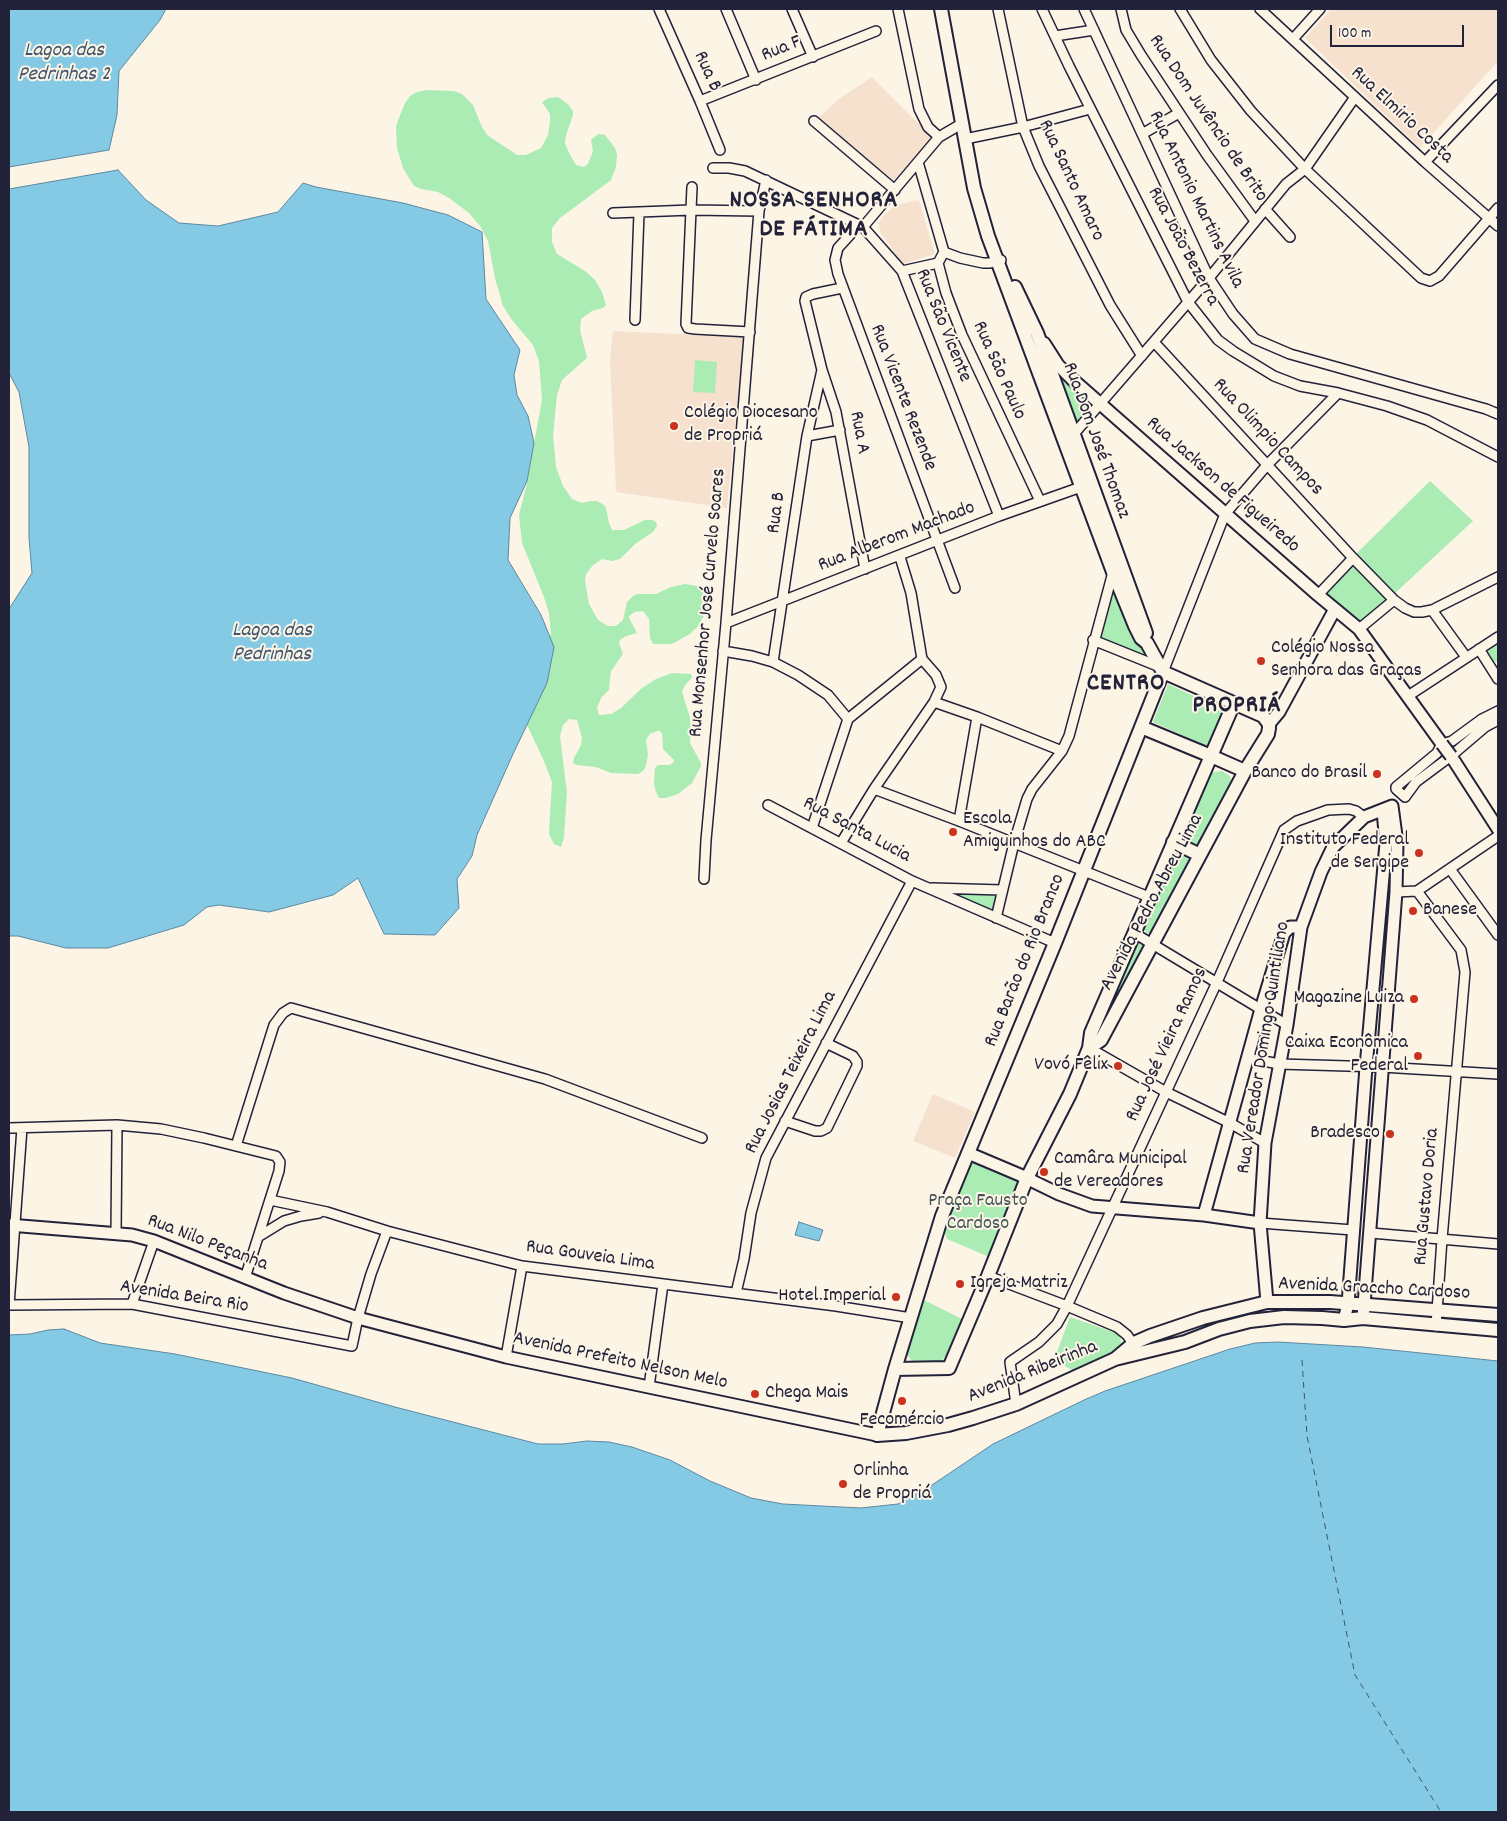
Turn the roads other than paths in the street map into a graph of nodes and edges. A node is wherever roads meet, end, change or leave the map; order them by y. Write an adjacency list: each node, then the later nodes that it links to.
1 (659, 9): 21 (street, Rua B)
2 (726, 9): 18 (street)
3 (792, 9): 17 (street)
4 (898, 9): 28 (street)
5 (942, 9): 25 (main road)
6 (998, 9): 26 (street, Rua Santo Amaro)
7 (1042, 9): 15 (street, Rua João Bezerra)
8 (1084, 9): 13 (street, Rua Antonio Martins Avila)
9 (1120, 9): 23 (street, Rua Dom Juvêncio de Brito)
10 (1180, 9): 34 (street)
11 (1260, 9): 16 (street, Rua Elmirio Costa)
12 (1320, 9): 16 (street)
13 (1094, 30): 15 (street); 27 (street, Rua Antonio Martins Avila)
14 (876, 32): 17 (street, Rua F)
15 (1055, 36): 22 (street, Rua João Bezerra)
16 (1293, 39): 20 (street, Rua Elmirio Costa)
17 (813, 57): 18 (street, Rua F)
18 (756, 80): 21 (street, Rua F)
19 (1498, 85): 32 (street)
20 (1355, 98): 32 (street, Rua Elmirio Costa); 34 (street)
21 (700, 101): 30 (street, Rua B)
22 (1090, 109): 26 (street); 55 (street, Rua João Bezerra)
23 (1179, 113): 27 (street); 45 (street, Rua Dom Juvêncio de Brito)
24 (814, 121): 37 (street)
25 (963, 123): 28 (street); 29 (main road)
26 (1023, 127): 29 (street); 60 (street, Rua Santo Amaro)
27 (1142, 134): 53 (street, Rua Antonio Martins Avila)
28 (939, 136): 31 (street)
29 (965, 139): 50 (main road)
30 (720, 150)
31 (918, 162): 37 (street); 49 (street)
32 (1425, 162): 44 (street, Rua Elmirio Costa)
33 (713, 168): 35 (street, Rua São Vicente)
34 (1305, 169): 39 (street); 44 (street)
35 (766, 180): 41 (street, Rua Monsenhor José Curvelo Soares); 46 (street, Rua São Vicente)
36 (692, 187): 40 (street)
37 (895, 190): 46 (street)
38 (1498, 208): 44 (street)
39 (1264, 209): 45 (street); 48 (street)
40 (691, 210): 41 (street); 43 (street); 57 (street)
41 (758, 211): 57 (street, Rua Monsenhor José Curvelo Soares)
42 (613, 213): 43 (street)
43 (639, 213): 56 (street)
44 (1489, 218): 47 (street, Rua Elmirio Costa)
45 (1255, 221): 53 (street)
46 (861, 226): 52 (street, Rua São Vicente); 54 (street, Rua Vicente Rezende)
47 (1498, 226)
48 (1290, 237)
49 (944, 252): 50 (street); 51 (street)
50 (999, 261): 58 (main road, Rua Dom José Thomaz); 62 (main road)
51 (938, 263): 52 (street); 72 (street, Rua São Paulo)
52 (902, 271): 74 (street, Rua São Vicente)
53 (1210, 278): 55 (street); 65 (street, Rua Antonio Martins Avila)
54 (842, 288): 61 (street, Rua A); 75 (street, Rua Vicente Rezende)
55 (1188, 302): 59 (street); 63 (street, Rua João Bezerra)
56 (635, 320)
57 (750, 332): 88 (street, Rua Monsenhor José Curvelo Soares)
58 (1037, 333): 62 (main road, Rua Dom José Thomaz); 64 (street, Rua Jackson de Figueiredo)
59 (1154, 342): 60 (street); 70 (street, Rua Olimpio Campos)
60 (1142, 356): 64 (street)
61 (822, 370): 66 (street, Rua A); 67 (street, Rua B)
62 (1046, 375): 68 (main road)
63 (1338, 393): 69 (street, Rua João Bezerra); 70 (street)
64 (1101, 404): 68 (street); 73 (street, Rua Jackson de Figueiredo)
65 (1498, 414)
66 (840, 430): 67 (street); 79 (street, Rua A)
67 (806, 436): 85 (street, Rua B)
68 (1069, 439): 71 (main road, Rua Dom José Thomaz); 78 (main road, Rua Dom José Thomaz)
69 (1498, 456)
70 (1268, 464): 73 (street); 77 (street, Rua Olimpio Campos)
71 (1081, 486): 72 (street, Rua Alberom Machado); 80 (main road, Rua Dom José Thomaz)
72 (1040, 501): 74 (street, Rua Alberom Machado)
73 (1225, 514): 83 (street, Rua Jackson de Figueiredo); 98 (street)
74 (999, 516): 75 (street, Rua Alberom Machado)
75 (937, 542): 76 (street, Rua Alberom Machado); 82 (street, Rua Vicente Rezende)
76 (900, 557): 79 (street, Rua Alberom Machado); 96 (street)
77 (1353, 558): 83 (street); 84 (street, Rua Olimpio Campos)
78 (1120, 560): 80 (street); 92 (main road, Rua Dom José Thomaz)
79 (865, 570): 85 (street, Rua Alberom Machado)
80 (1113, 572): 91 (street); 92 (main road, Rua Dom José Thomaz)
81 (1498, 576): 87 (street)
82 (955, 588)
83 (1318, 595): 86 (street, Rua Jackson de Figueiredo)
84 (1394, 600): 87 (street, Rua Olimpio Campos); 89 (street)
85 (782, 601): 88 (street, Rua Alberom Machado); 97 (street, Rua B)
86 (1335, 609): 89 (street, Rua Jackson de Figueiredo); 107 (street)
87 (1432, 610): 95 (street)
88 (726, 624): 94 (street, Rua Monsenhor José Curvelo Soares)
89 (1358, 629): 100 (street, Rua Jackson de Figueiredo)
90 (1498, 637): 93 (street)
91 (1093, 640): 98 (street); 110 (street)
92 (1147, 643): 98 (main road)
93 (1479, 648): 95 (street); 99 (street)
94 (723, 651): 97 (street); 129 (street, Rua Monsenhor José Curvelo Soares)
95 (1466, 657): 100 (street)
96 (922, 659): 101 (street); 106 (street)
97 (773, 662): 106 (street)
98 (1162, 669): 102 (main road); 108 (main road, Rua Barão do Rio Branco)
99 (1497, 672)
100 (1408, 696): 109 (street, Rua Jackson de Figueiredo)
101 (934, 702): 104 (street); 113 (street)
102 (1234, 703): 107 (main road); 111 (main road, Avenida Pedro Abreu Lima)
103 (1498, 711): 109 (street)
104 (977, 717): 110 (street); 118 (street)
105 (1498, 718): 109 (street)
106 (848, 719): 119 (street)
107 (1269, 724): 112 (main road, Avenida Pedro Abreu Lima)
108 (1141, 727): 111 (main road); 128 (main road, Rua Barão do Rio Branco)
109 (1448, 750): 114 (street); 114 (street); 120 (street, Rua Jackson de Figueiredo)
110 (1062, 751): 123 (street)
111 (1211, 756): 112 (main road); 122 (main road, Avenida Pedro Abreu Lima)
112 (1244, 771): 126 (main road, Avenida Pedro Abreu Lima)
113 (874, 789): 118 (street); 125 (street)
114 (1402, 794): 116 (street)
115 (768, 805): 119 (street, Rua Santa Lucia)
116 (1388, 808): 117 (street); 124 (street)
117 (1364, 817): 137 (street, Rua Vereador Domingo Quintiliano); 142 (street, Rua José Vieira Ramos)
118 (959, 821): 123 (street)
119 (812, 828): 125 (street, Rua Santa Lucia)
120 (1498, 829)
121 (1498, 836): 127 (street)
122 (1173, 842): 126 (main road); 135 (main road, Avenida Pedro Abreu Lima)
123 (1014, 843): 128 (street); 132 (street)
124 (1391, 843): 134 (street); 149 (street)
125 (841, 844): 130 (street, Rua Santa Lucia)
126 (1200, 855): 141 (main road, Avenida Pedro Abreu Lima)
127 (1450, 868): 133 (street); 139 (street)
128 (1083, 871): 135 (street); 140 (main road, Rua Barão do Rio Branco)
129 (704, 879)
130 (912, 881): 131 (street, Rua Santa Lucia); 145 (street, Rua Josias Teixeira Lima)
131 (927, 888): 132 (street); 136 (street, Rua Santa Lucia)
132 (1002, 890): 136 (street)
133 (1417, 891): 134 (street); 151 (street, Rua Gustavo Doria)
134 (1396, 892): 150 (street)
135 (1149, 897): 138 (main road, Avenida Pedro Abreu Lima)
136 (996, 918): 140 (street, Rua Santa Lucia)
137 (1301, 927): 143 (street); 144 (street, Rua Vereador Domingo Quintiliano)
138 (1134, 933): 141 (street); 146 (main road, Avenida Pedro Abreu Lima)
139 (1498, 935)
140 (1055, 943): 162 (main road, Rua Barão do Rio Branco)
141 (1152, 944): 142 (street); 146 (main road, Avenida Pedro Abreu Lima)
142 (1217, 982): 143 (street); 153 (street, Rua José Vieira Ramos)
143 (1261, 1009): 144 (street); 147 (street)
144 (1287, 1025): 148 (street, Rua Vereador Domingo Quintiliano)
145 (826, 1043): 154 (street, Rua Josias Teixeira Lima); 154 (street)
146 (1090, 1048): 153 (street); 163 (main road, Avenida Pedro Abreu Lima)
147 (1248, 1058): 148 (street); 155 (street)
148 (1278, 1064): 149 (street); 160 (street, Rua Vereador Domingo Quintiliano)
149 (1366, 1067): 150 (street); 170 (street)
150 (1382, 1067): 151 (street); 173 (street)
151 (1456, 1072): 152 (street); 175 (street, Rua Gustavo Doria)
152 (1498, 1074)
153 (1166, 1092): 155 (street); 165 (street, Rua José Vieira Ramos)
154 (785, 1121): 184 (street, Rua Josias Teixeira Lima)
155 (1230, 1123): 160 (street); 167 (street)
156 (117, 1125): 158 (street); 161 (street); 172 (street)
157 (9, 1128): 158 (street)
158 (22, 1128): 169 (street)
159 (702, 1138): 161 (street)
160 (1265, 1143): 168 (street, Rua Vereador Domingo Quintiliano)
161 (236, 1146): 164 (street)
162 (968, 1153): 163 (street); 194 (main road)
163 (1027, 1178): 165 (street); 181 (main road)
164 (270, 1200): 166 (street, Rua Gouveia Lima); 174 (street)
165 (1112, 1207): 167 (street); 190 (street, Rua José Vieira Ramos)
166 (327, 1212): 171 (street, Rua Gouveia Lima); 174 (street)
167 (1204, 1215): 168 (street)
168 (1260, 1223): 170 (street); 185 (street, Rua Vereador Domingo Quintiliano)
169 (12, 1225): 172 (street, Rua Nilo Peçanha); 189 (street)
170 (1353, 1230): 178 (street)
171 (387, 1231): 180 (street, Rua Gouveia Lima); 193 (street)
172 (116, 1233): 176 (street, Rua Nilo Peçanha)
173 (1371, 1233): 175 (street); 179 (street)
174 (258, 1237): 182 (street)
175 (1442, 1239): 177 (street); 191 (street, Rua Gustavo Doria)
176 (154, 1240): 182 (street, Rua Nilo Peçanha); 186 (street)
177 (1498, 1244)
178 (1351, 1251): 179 (street); 187 (street)
179 (1369, 1251): 188 (street)
180 (522, 1266): 183 (street, Rua Gouveia Lima); 200 (street)
181 (988, 1276): 190 (street); 201 (main road)
182 (245, 1278): 193 (street, Rua Nilo Peçanha)
183 (663, 1284): 184 (street, Rua Gouveia Lima); 202 (street)
184 (736, 1293): 194 (street, Rua Gouveia Lima)
185 (1267, 1302): 187 (main road, Avenida Graccho Cardoso); 199 (main road, Avenida Graccho Cardoso)
186 (132, 1304): 189 (street, Avenida Beira Rio); 193 (street, Avenida Beira Rio)
187 (1348, 1304): 188 (main road, Avenida Graccho Cardoso); 196 (street)
188 (1364, 1304): 191 (main road, Avenida Graccho Cardoso); 195 (street)
189 (9, 1305)
190 (1067, 1306): 199 (street); 203 (street, Rua José Vieira Ramos)
191 (1437, 1311): 192 (main road, Avenida Graccho Cardoso); 197 (street, Rua Gustavo Doria)
192 (1498, 1315)
193 (358, 1318): 200 (street, Avenida Prefeito Nelson Melo)
194 (911, 1318): 201 (main road)
195 (1363, 1318): 196 (main road, Avenida Graccho Cardoso); 197 (main road, Avenida Graccho Cardoso)
196 (1344, 1320): 199 (main road, Avenida Graccho Cardoso)
197 (1436, 1326): 198 (main road, Avenida Graccho Cardoso)
198 (1498, 1330)
199 (1137, 1349): 203 (main road, Avenida Ribeirinha)
200 (506, 1357): 202 (street, Avenida Prefeito Nelson Melo)
201 (895, 1369): 204 (main road)
202 (649, 1387): 204 (street, Avenida Prefeito Nelson Melo)
203 (1016, 1404): 204 (main road, Avenida Ribeirinha)
204 (877, 1435)

